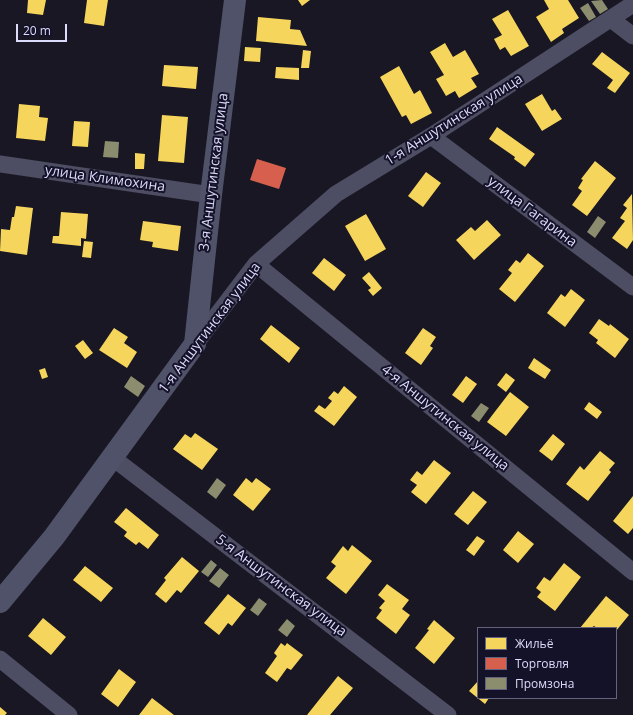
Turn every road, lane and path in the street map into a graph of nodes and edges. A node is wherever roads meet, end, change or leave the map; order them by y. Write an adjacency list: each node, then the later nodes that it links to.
1 (235, 0): 7 (street, 3-я Аншутинская улица)
2 (633, 4): 3 (street, 1-я Аншутинская улица)
3 (611, 19): 4 (street); 5 (street, 1-я Аншутинская улица)
4 (633, 36)
5 (431, 136): 8 (street, 1-я Аншутинская улица); 9 (street, улица Гагарина)
6 (0, 164): 7 (street, улица Климохина)
7 (211, 195): 10 (street, 3-я Аншутинская улица)
8 (256, 264): 10 (street, 1-я Аншутинская улица); 12 (street, 4-я Аншутинская улица)
9 (633, 287)
10 (195, 344): 11 (street, 1-я Аншутинская улица)
11 (113, 458): 13 (street, 1-я Аншутинская улица); 16 (street, 5-я Аншутинская улица)
12 (633, 572)
13 (0, 602)
14 (0, 659): 15 (street)
15 (69, 715)
16 (448, 715)

